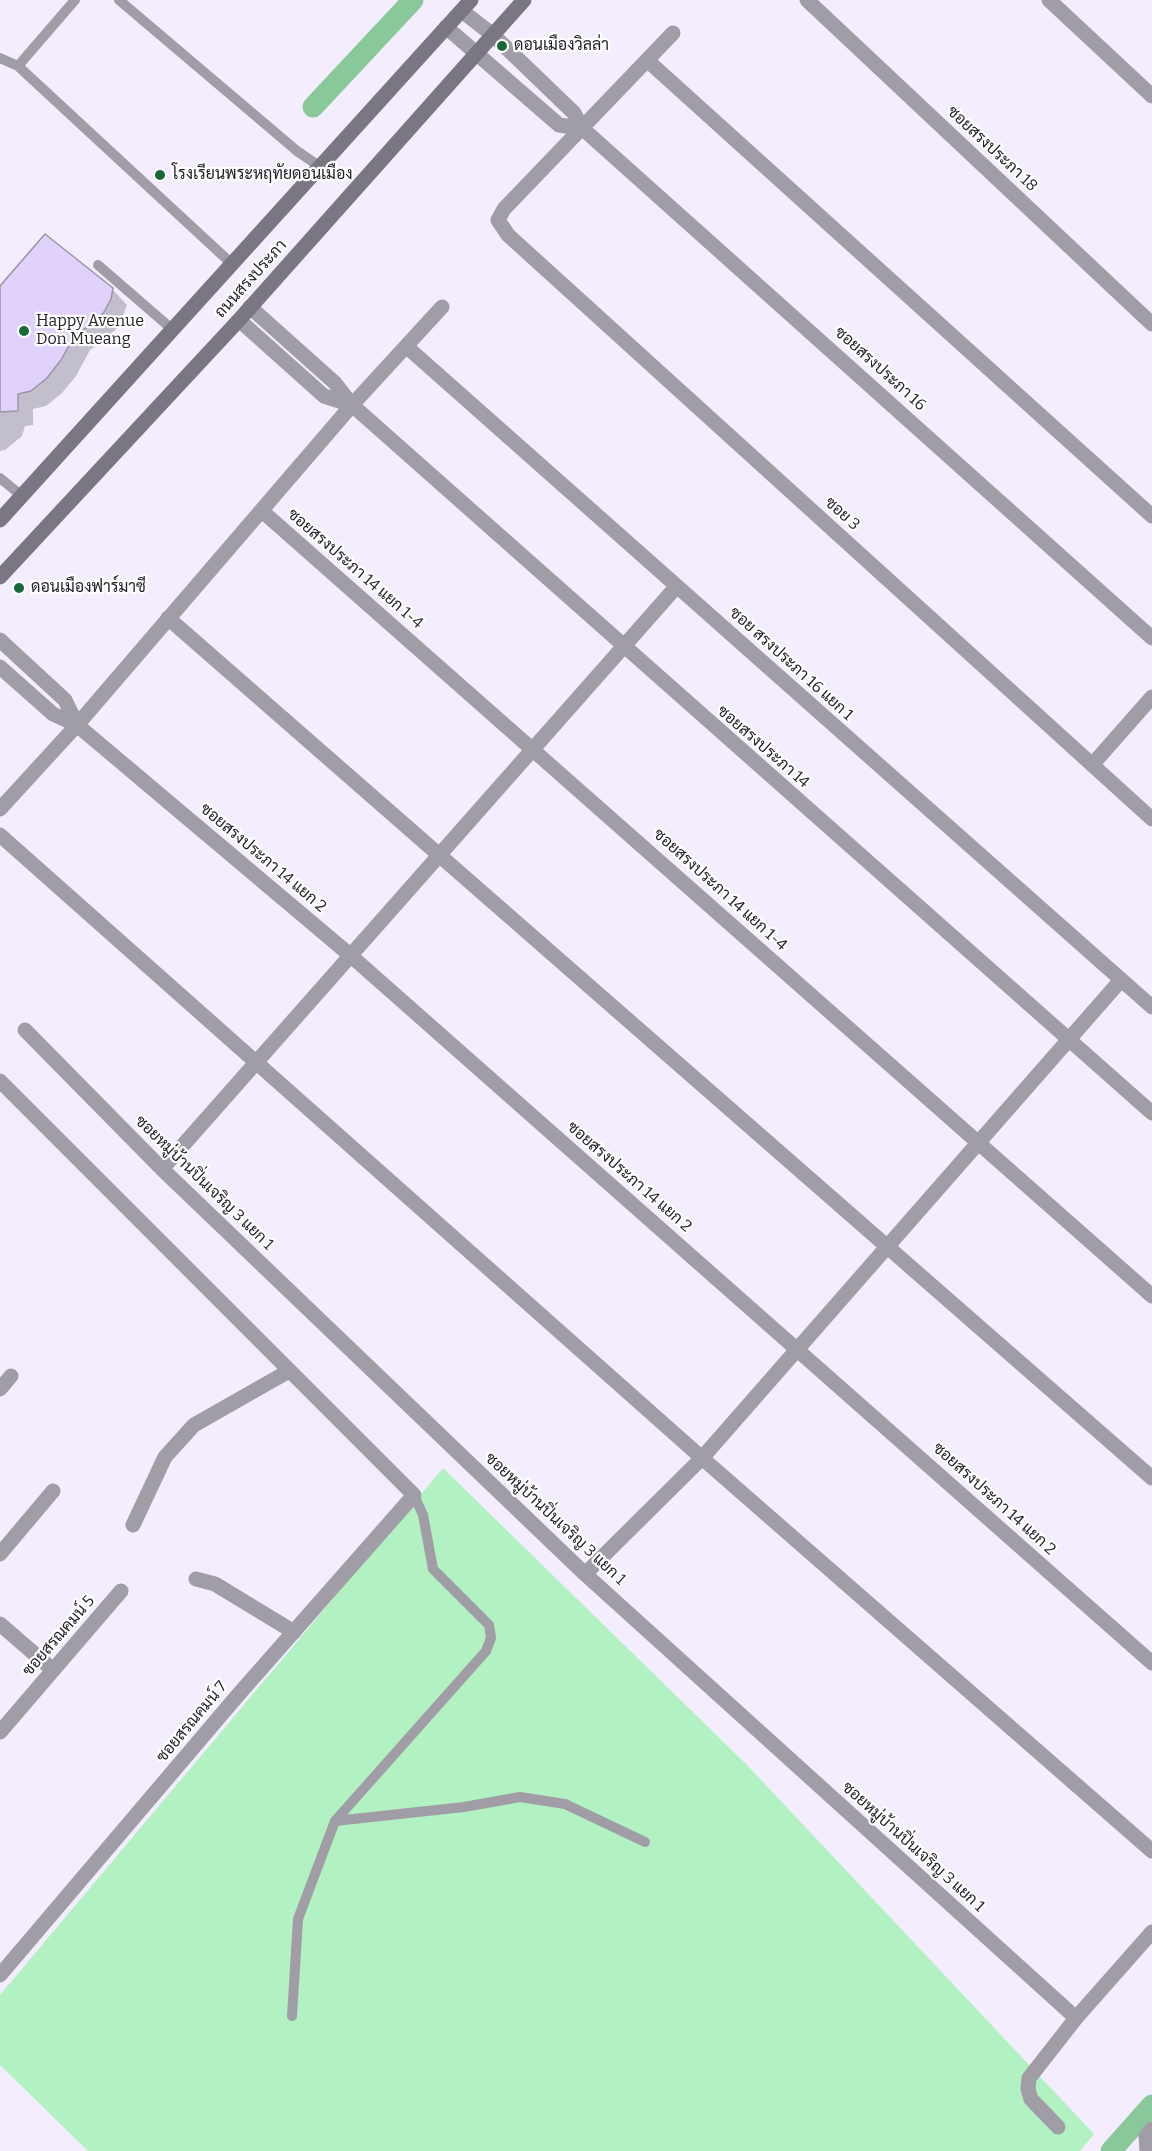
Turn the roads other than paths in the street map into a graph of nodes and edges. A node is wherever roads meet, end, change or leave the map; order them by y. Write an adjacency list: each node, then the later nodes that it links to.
1 (75, 0): 13 (lane)
2 (119, 0): 16 (lane)
3 (524, 0): 9 (main road, ถนนสรงประภา)
4 (807, 0): 22 (street, ซอยสรงประภา 18)
5 (1049, 0): 14 (street)
6 (467, 5): 7 (main road, ถนนสรงประภา); 9 (street)
7 (446, 27): 10 (street); 16 (main road, ถนนสรงประภา)
8 (673, 33): 12 (street)
9 (493, 35): 10 (main road, ถนนสรงประภา); 15 (street)
10 (478, 54): 15 (street); 19 (main road, ถนนสรงประภา)
11 (0, 58): 13 (lane)
12 (648, 61): 15 (street); 29 (street)
13 (18, 66): 18 (lane)
14 (1152, 96)
15 (582, 128): 34 (street, ซอยสรงประภา 16); 41 (street, ซอย 3)
16 (319, 166): 18 (main road, ถนนสรงประภา)
17 (98, 265): 23 (lane)
18 (232, 265): 23 (main road, ถนนสรงประภา)
19 (250, 307): 21 (main road, ถนนสรงประภา); 25 (street)
20 (442, 307): 24 (street)
21 (239, 320): 25 (street); 31 (main road, ถนนสรงประภา)
22 (1152, 324)
23 (173, 330): 27 (main road, ถนนสรงประภา)
24 (407, 348): 25 (street); 32 (street, ซอย สรงประภา 16 แยก 1)
25 (352, 405): 28 (street); 36 (street, ซอยสรงประภา 14)
26 (0, 478): 27 (lane)
27 (21, 496): 30 (main road, ถนนสรงประภา)
28 (262, 511): 33 (street); 40 (street, ซอยสรงประภา 14 แยก 1-4)
29 (1152, 516)
30 (0, 520)
31 (0, 577)
32 (677, 586): 36 (street); 47 (street, ซอย สรงประภา 16 แยก 1)
33 (168, 618): 39 (street); 45 (street)
34 (1152, 638)
35 (0, 640): 39 (street)
36 (621, 646): 40 (street); 50 (street, ซอยสรงประภา 14)
37 (0, 667): 39 (street)
38 (1152, 697): 41 (street)
39 (77, 724): 42 (street); 46 (street, ซอยสรงประภา 14 แยก 2)
40 (534, 749): 45 (street); 54 (street, ซอยสรงประภา 14 แยก 1-4)
41 (1092, 765): 43 (street, ซอย 3)
42 (0, 809)
43 (1152, 819)
44 (0, 835): 51 (street)
45 (439, 856): 46 (street); 56 (street)
46 (350, 955): 51 (street); 58 (street, ซอยสรงประภา 14 แยก 2)
47 (1121, 980): 48 (street, ซอย สรงประภา 16 แยก 1); 50 (street)
48 (1152, 1007)
49 (25, 1030): 55 (street, ซอยหมู่บ้านปิ่นเจริญ 3 แยก 1)
50 (1068, 1040): 53 (street, ซอยสรงประภา 14); 54 (street)
51 (258, 1064): 55 (street); 62 (street)
52 (0, 1081): 59 (street)
53 (1152, 1113)
54 (978, 1143): 56 (street); 57 (street, ซอยสรงประภา 14 แยก 1-4)
55 (162, 1169): 68 (street, ซอยหมู่บ้านปิ่นเจริญ 3 แยก 1)
56 (887, 1246): 58 (street); 63 (street)
57 (1152, 1296)
58 (797, 1349): 62 (street); 73 (street, ซอยสรงประภา 14 แยก 2)
59 (290, 1371): 65 (street); 66 (street)
60 (11, 1376): 61 (street)
61 (0, 1389)
62 (702, 1458): 68 (street); 78 (street)
63 (1152, 1478)
64 (53, 1491): 67 (street)
65 (414, 1494): 72 (street, ซอยสรณคมน์ 7); 76 (lane)
66 (133, 1525)
67 (0, 1554)
68 (585, 1574): 82 (street, ซอยหมู่บ้านปิ่นเจริญ 3 แยก 1)
69 (196, 1579): 72 (street)
70 (121, 1591): 74 (street, ซอยสรณคมน์ 5)
71 (0, 1624): 74 (street)
72 (294, 1632): 80 (street, ซอยสรณคมน์ 7)
73 (1152, 1663)
74 (54, 1671): 75 (street, ซอยสรณคมน์ 5)
75 (0, 1732)
76 (335, 1821): 77 (lane); 81 (lane)
77 (645, 1842)
78 (1152, 1851)
79 (1152, 1932): 82 (street)
80 (0, 1975)
81 (292, 2016)
82 (1076, 2018): 83 (street)
83 (1058, 2127)
84 (1152, 2129): 85 (street)
85 (1147, 2151)

